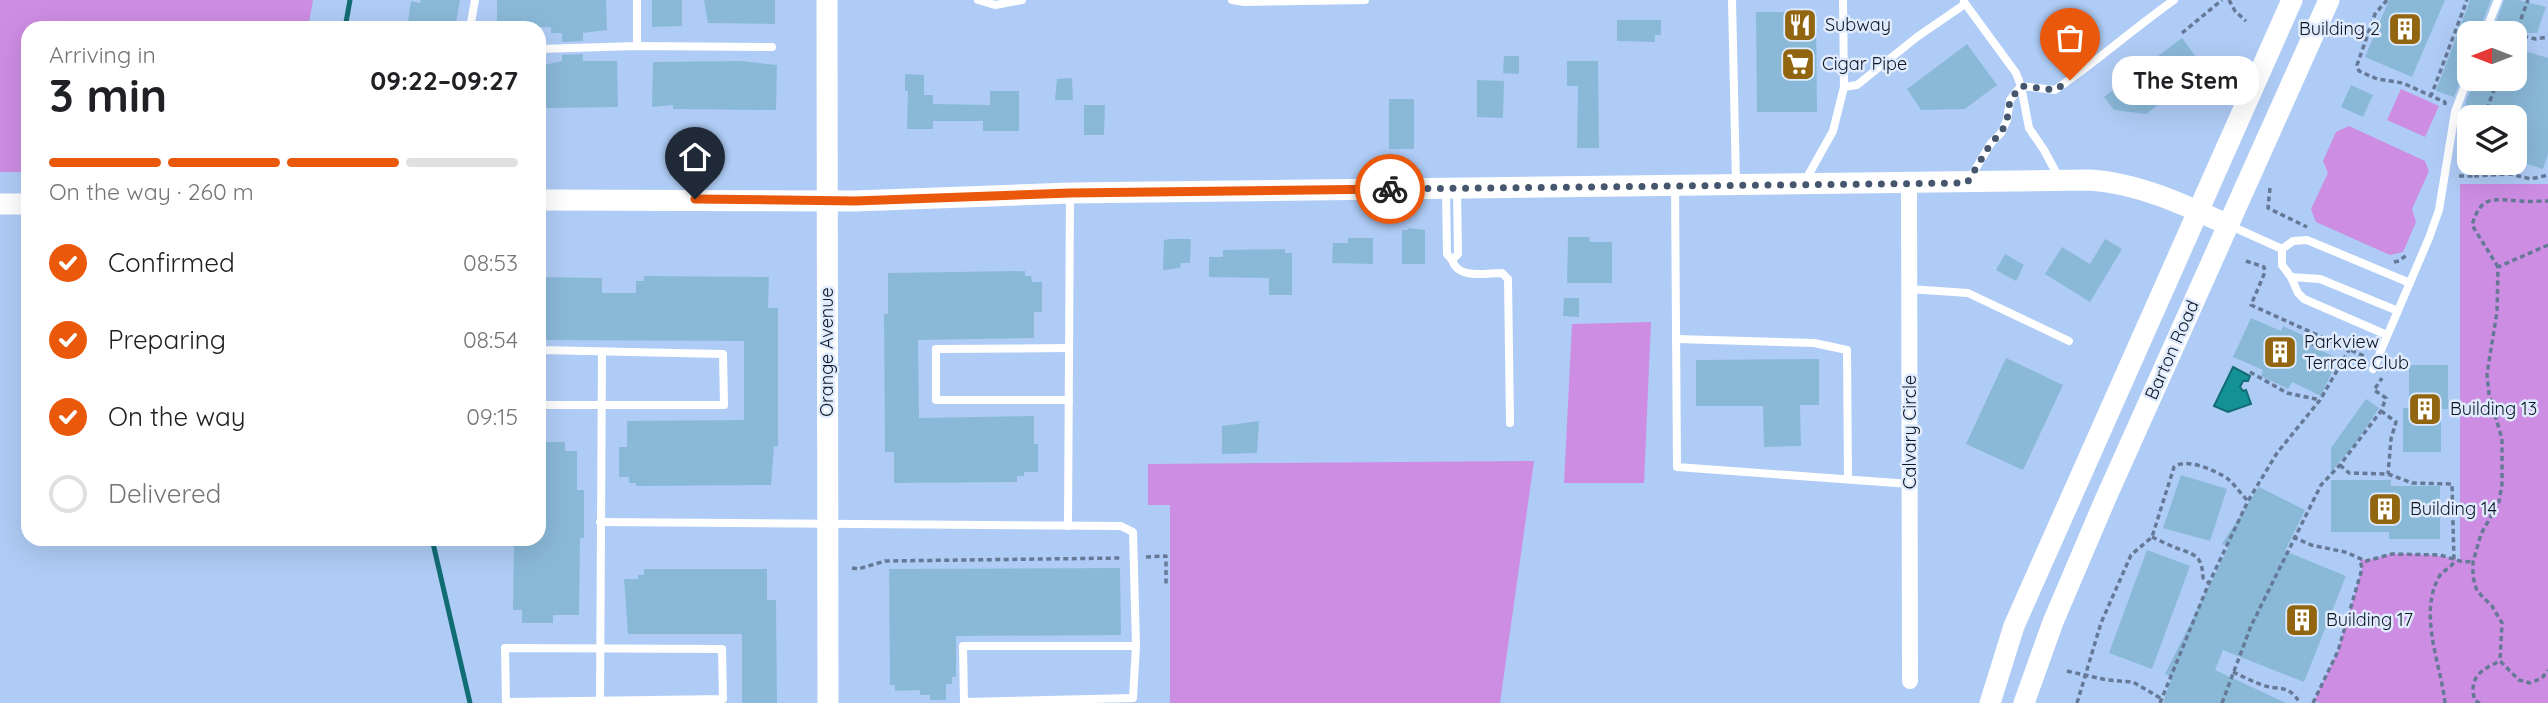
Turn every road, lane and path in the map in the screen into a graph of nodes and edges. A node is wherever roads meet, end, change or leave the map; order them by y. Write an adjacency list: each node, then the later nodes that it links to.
1 (475, 0): 19 (lane)
2 (637, 0): 26 (lane)
3 (827, 0): 46 (main road, Orange Avenue)
4 (978, 0): 5 (lane)
5 (1021, 0)
6 (1232, 0): 7 (lane)
7 (1365, 0)
8 (1732, 0): 38 (lane)
9 (1843, 0): 30 (lane)
10 (2174, 0): 29 (lane)
11 (2222, 0): 23 (path)
12 (2228, 0): 20 (path)
13 (2292, 0): 50 (main road, Barton Road)
14 (2329, 0): 51 (main road, Barton Road)
15 (2387, 0): 32 (path)
16 (2498, 0): 21 (lane)
17 (2528, 0): 22 (path)
18 (1963, 2): 29 (lane); 30 (lane)
19 (471, 21)
20 (2246, 21)
21 (2490, 21)
22 (2520, 21)
23 (2182, 33)
24 (2527, 37): 25 (path)
25 (2548, 37)
26 (637, 46): 27 (lane); 28 (lane)
27 (772, 47)
28 (546, 49)
29 (2021, 86): 35 (lane); 36 (lane)
30 (1844, 88): 39 (lane)
31 (2463, 91): 60 (lane)
32 (2431, 96)
33 (2548, 174): 34 (path)
34 (2474, 176): 41 (path)
35 (2061, 181): 36 (main road); 50 (main road)
36 (1967, 183): 37 (main road)
37 (1909, 184): 39 (main road); 61 (street, Calvary Circle)
38 (1736, 185): 39 (main road); 40 (main road)
39 (1804, 185)
40 (1675, 186): 42 (main road); 65 (lane)
41 (2457, 186)
42 (1451, 188): 44 (main road); 80 (lane)
43 (2270, 188): 52 (path)
44 (1070, 193): 46 (main road); 68 (lane)
45 (546, 200): 46 (main road)
46 (826, 200): 87 (main road, Orange Avenue)
47 (2548, 201): 58 (path)
48 (0, 204): 49 (main road)
49 (21, 204)
50 (2199, 211): 51 (main road); 109 (main road, Barton Road)
51 (2228, 225): 55 (lane); 110 (main road, Barton Road)
52 (2315, 230)
53 (2414, 244): 57 (path)
54 (2548, 245): 58 (path)
55 (2282, 249): 59 (lane); 60 (lane)
56 (2246, 261): 63 (path)
57 (2385, 264)
58 (2498, 267): 94 (path)
59 (2291, 277): 62 (lane); 64 (lane)
60 (2410, 283): 62 (lane)
61 (1909, 289): 66 (lane); 84 (street, Calvary Circle)
62 (2398, 311): 64 (lane)
63 (2318, 335): 67 (path); 70 (path)
64 (2387, 335): 72 (lane)
65 (1676, 339): 83 (lane); 83 (lane)
66 (2069, 341)
67 (2312, 346)
68 (1069, 348): 75 (lane); 75 (lane)
69 (546, 350): 71 (lane)
70 (2349, 350): 72 (path); 76 (path)
71 (602, 352): 78 (lane); 78 (lane)
72 (2374, 365)
73 (2250, 372): 76 (path)
74 (2384, 374): 79 (path)
75 (1069, 400): 88 (lane)
76 (2320, 400): 85 (path)
77 (546, 405): 78 (lane)
78 (602, 405): 86 (lane)
79 (2381, 411): 81 (path); 82 (path)
80 (1510, 423)
81 (2340, 465): 82 (path); 90 (path)
82 (2388, 474): 92 (path)
83 (1848, 480): 84 (lane)
84 (1910, 484): 105 (street, Calvary Circle)
85 (2248, 501): 89 (path); 96 (path)
86 (600, 522): 87 (lane); 99 (lane)
87 (828, 526): 88 (lane); 108 (main road, Orange Avenue)
88 (1068, 526): 91 (lane)
89 (2152, 537): 96 (path); 104 (path)
90 (2293, 537): 93 (path); 103 (path)
91 (1135, 558): 95 (path); 97 (path); 98 (lane)
92 (2454, 558): 93 (path); 94 (path); 115 (path)
93 (2360, 559): 114 (path)
94 (2473, 562): 100 (path)
95 (852, 568)
96 (2209, 583): 107 (path)
97 (1166, 584)
98 (1136, 646): 98 (lane)
99 (600, 648): 106 (lane); 106 (lane); 106 (lane)
100 (2500, 661): 101 (path); 116 (path)
101 (2548, 670)
102 (2067, 671): 104 (path)
103 (2234, 672): 112 (path); 113 (path)
104 (2085, 674): 107 (path); 111 (path)
105 (1910, 681)
106 (600, 701)
107 (2161, 701)
108 (828, 703)
109 (1990, 703)
110 (2024, 703)
111 (2077, 703)
112 (2222, 703)
113 (2300, 703)
114 (2313, 703)
115 (2445, 703)
116 (2480, 703)

